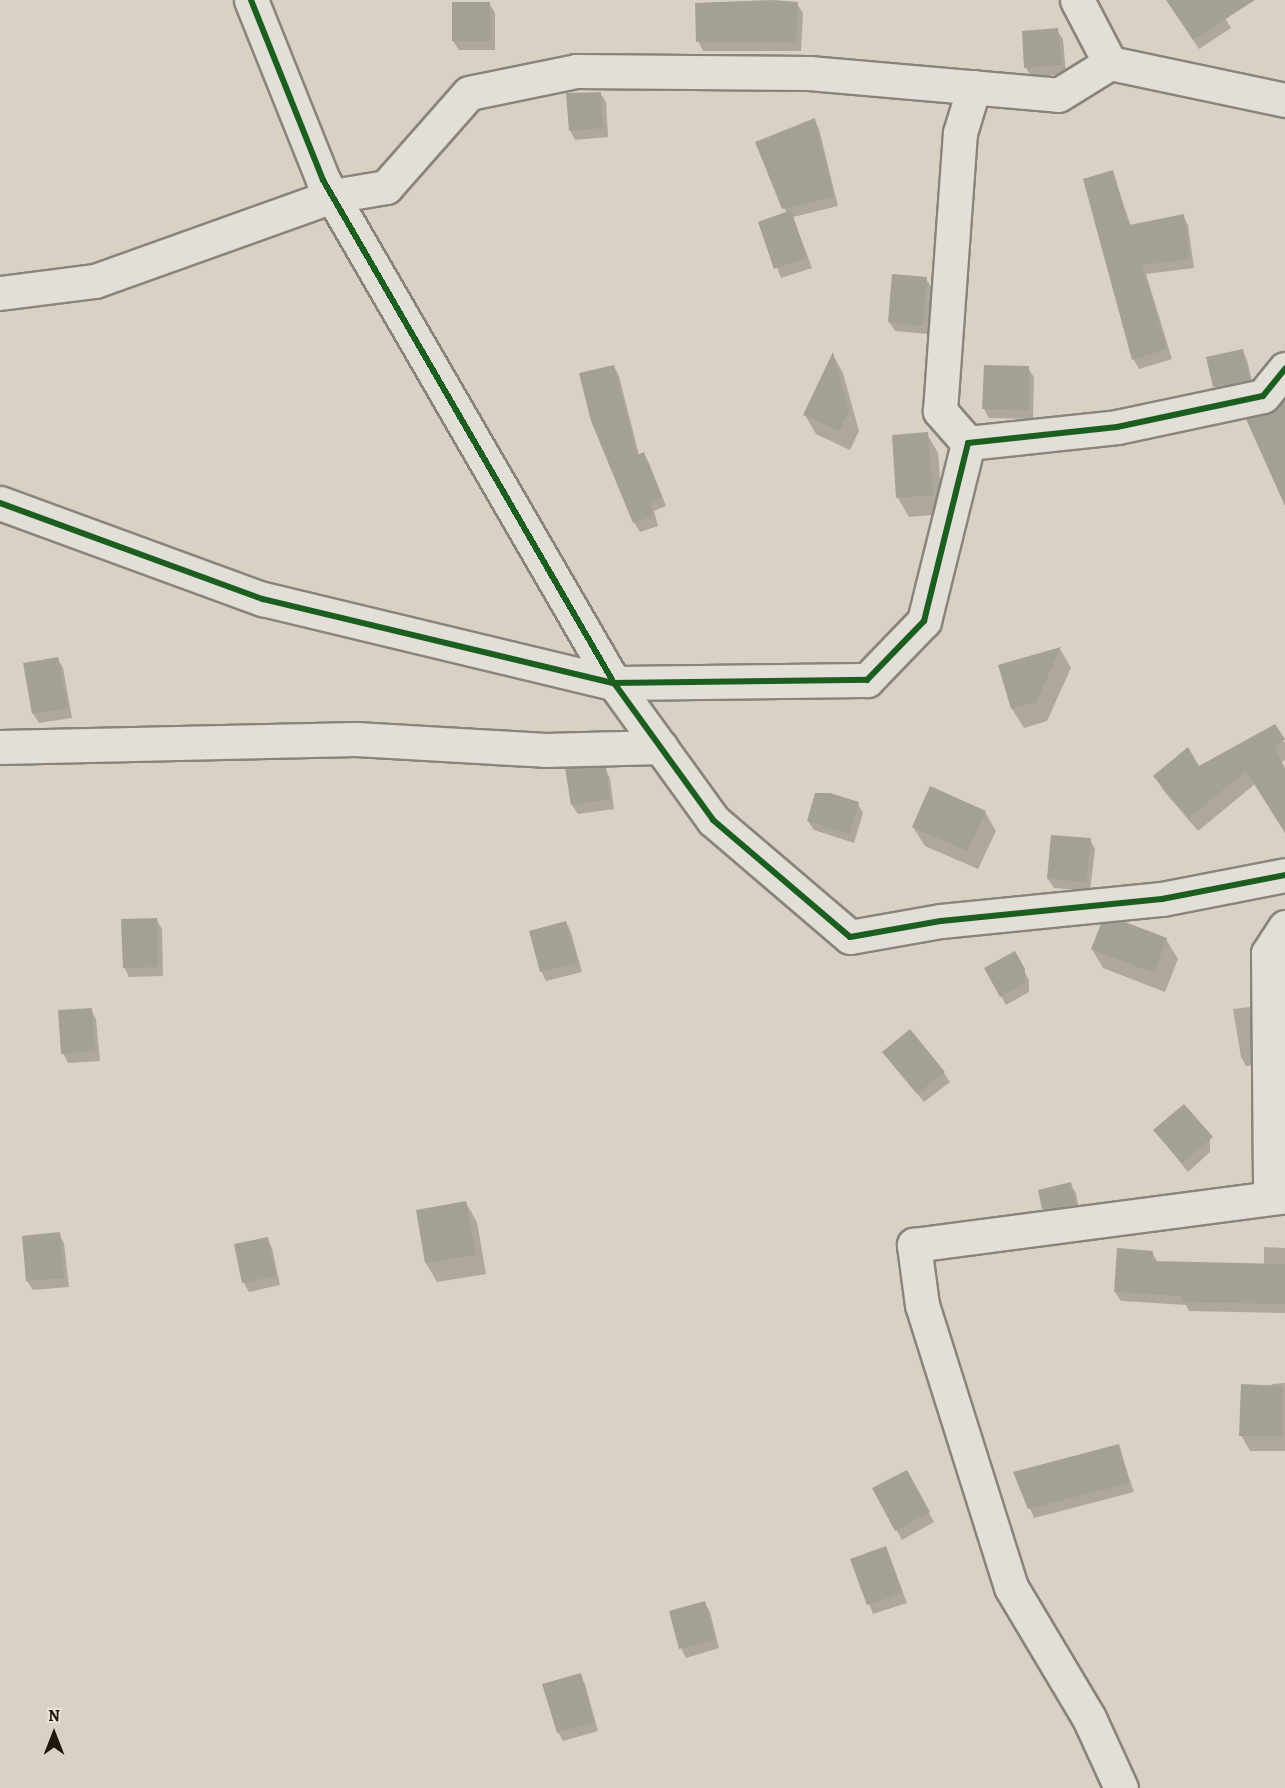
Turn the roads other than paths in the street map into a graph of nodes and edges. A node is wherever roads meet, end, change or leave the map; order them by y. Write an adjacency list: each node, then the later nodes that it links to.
1 (251, 0): 6 (street)
2 (1077, 0): 3 (street)
3 (1110, 63): 4 (street); 5 (street)
4 (974, 87): 6 (street); 9 (street)
5 (1285, 100)
6 (333, 196): 7 (street); 11 (street)
7 (0, 293)
8 (1285, 369): 9 (street)
9 (968, 443): 11 (street)
10 (0, 503): 11 (street)
11 (614, 683): 13 (street)
12 (0, 747): 13 (street)
13 (661, 747): 14 (street)
14 (1285, 876)
15 (1285, 927): 16 (street)
16 (1285, 1188)
17 (1285, 1196): 18 (street)
18 (1121, 1788)

